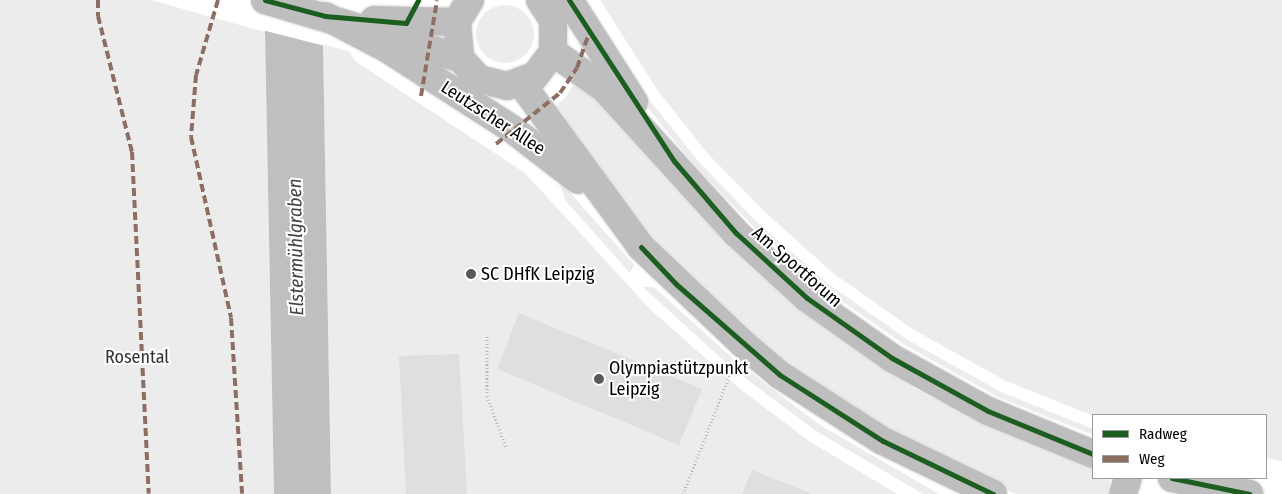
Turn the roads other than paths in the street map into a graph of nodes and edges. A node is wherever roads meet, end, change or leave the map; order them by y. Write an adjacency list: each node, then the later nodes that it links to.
1 (265, 0): 6 (main road, Leutzscher Allee)
2 (540, 0): 7 (main road)
3 (569, 0): 10 (main road, Am Sportforum)
4 (412, 11): 5 (main road, Leutzscher Allee); 6 (main road, Leutzscher Allee)
5 (463, 11): 8 (main road)
6 (326, 16): 8 (main road, Leutzscher Allee); 11 (main road, Leutzscher Allee)
7 (553, 52): 9 (main road); 10 (main road, Am Sportforum)
8 (460, 58): 9 (main road)
9 (522, 83): 11 (main road)
10 (674, 161): 12 (main road, Am Sportforum)
11 (641, 247): 15 (main road)
12 (1092, 454)
13 (1128, 479): 16 (main road)
14 (1177, 479): 17 (main road)
15 (993, 494)
16 (1123, 494)
17 (1249, 494)

